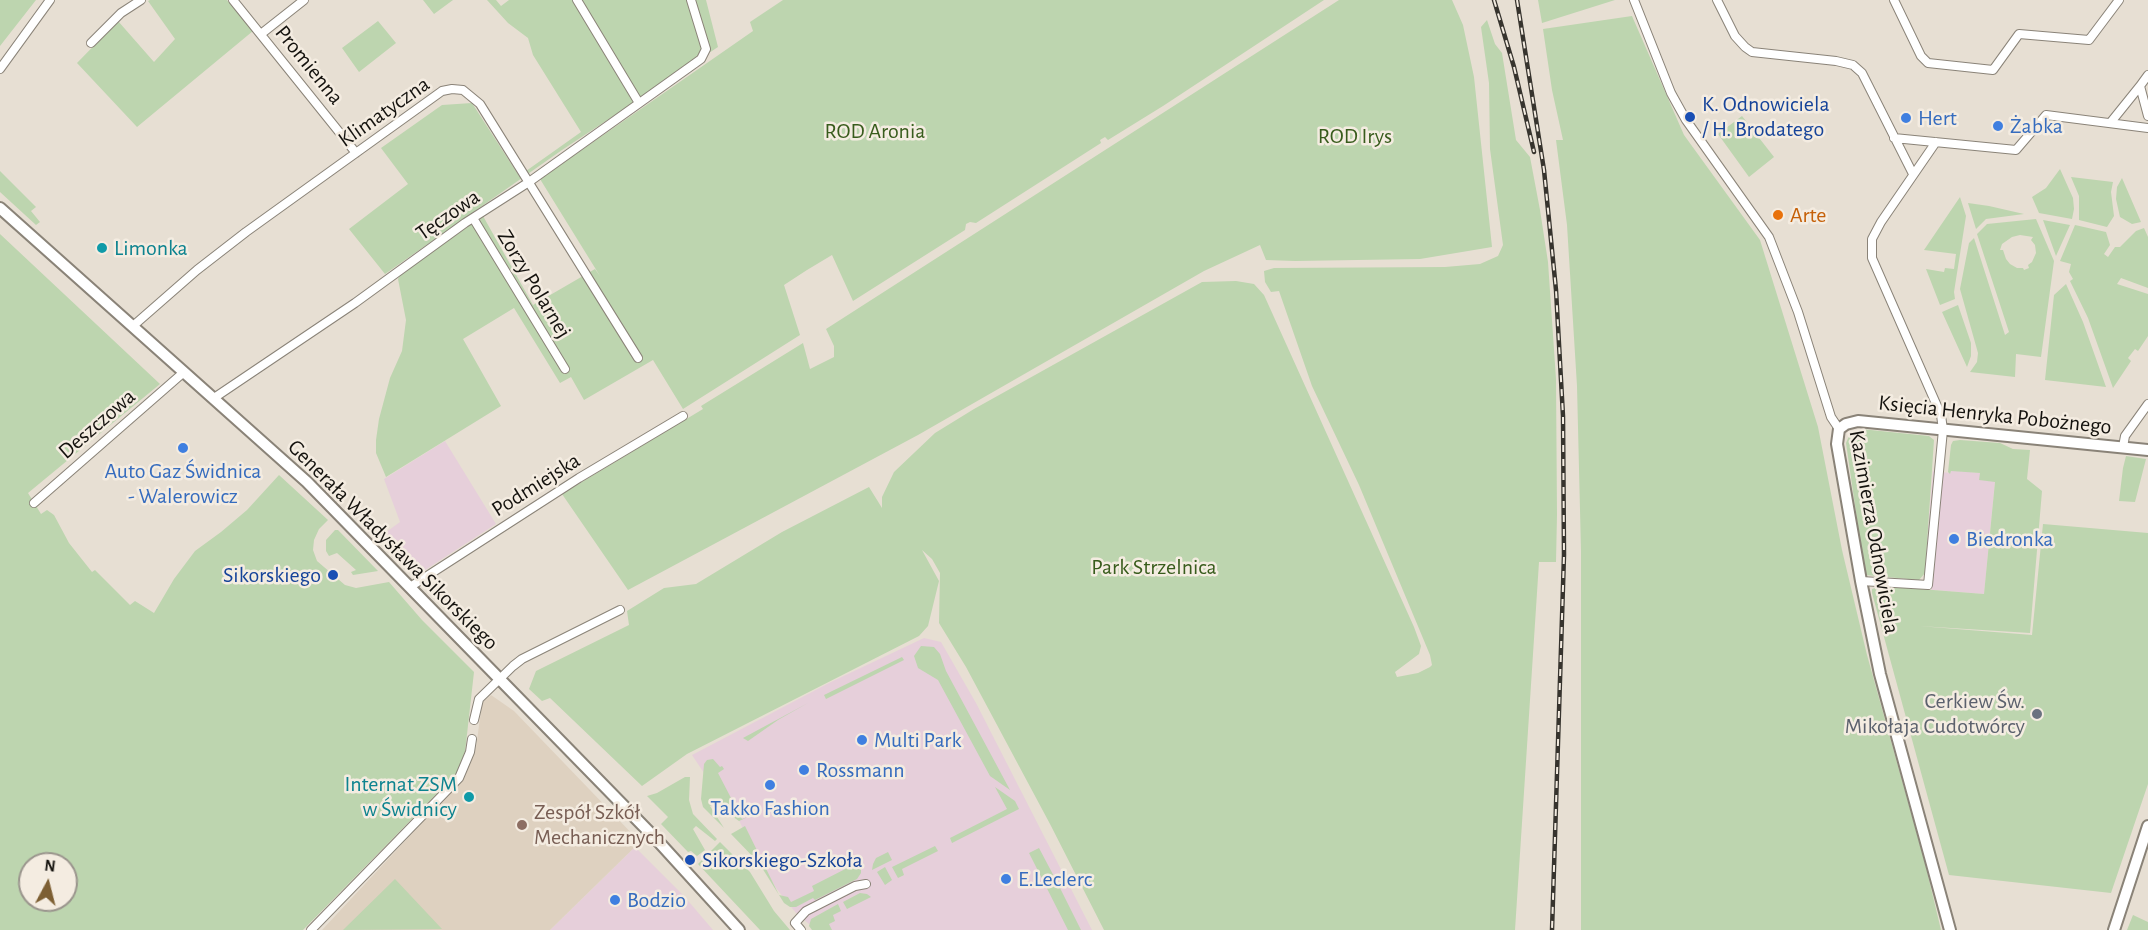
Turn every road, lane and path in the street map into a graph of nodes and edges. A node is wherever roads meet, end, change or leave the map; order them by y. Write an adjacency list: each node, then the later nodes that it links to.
1 (50, 0): 13 (street)
2 (141, 0): 12 (street)
3 (233, 0): 11 (street, Promienna)
4 (304, 0): 11 (street)
5 (577, 0): 16 (street)
6 (691, 0): 16 (street, Tęczowa)
7 (1634, 0): 34 (street, Kazimierza Odnowiciela)
8 (1718, 0): 20 (street)
9 (1894, 0): 10 (street)
10 (2119, 0)
11 (261, 34): 22 (street, Promienna)
12 (91, 43)
13 (0, 69)
14 (2148, 75): 15 (street)
15 (2140, 86): 17 (street); 18 (street)
16 (639, 103): 24 (street, Tęczowa)
17 (2148, 116)
18 (2110, 122): 19 (street); 21 (street)
19 (2148, 128)
20 (1894, 138): 21 (street); 23 (street)
21 (1936, 142): 23 (street)
22 (356, 153): 24 (street, Klimatyczna); 27 (street, Klimatyczna)
23 (1913, 174): 35 (street)
24 (530, 182): 26 (street, Tęczowa); 28 (street, Klimatyczna)
25 (0, 208): 27 (street, Generała Władysława Sikorskiego)
26 (473, 218): 29 (street, Zorzy Polarnej); 31 (street, Tęczowa)
27 (133, 326): 30 (street, Generała Władysława Sikorskiego)
28 (638, 358)
29 (565, 369)
30 (184, 372): 31 (street, Generała Władysława Sikorskiego); 38 (street, Deszczowa)
31 (216, 396): 40 (street, Generała Władysława Sikorskiego)
32 (2148, 404): 36 (street)
33 (683, 416): 40 (street, Podmiejska)
34 (1839, 429): 35 (street, Księcia Henryka Pobożnego); 39 (street, Kazimierza Odnowiciela)
35 (1943, 430): 36 (street, Księcia Henryka Pobożnego); 39 (street)
36 (2123, 447): 37 (street, Księcia Henryka Pobożnego)
37 (2148, 450)
38 (34, 503)
39 (1861, 581): 50 (street, Kazimierza Odnowiciela)
40 (410, 587): 42 (street, Generała Władysława Sikorskiego)
41 (620, 610): 42 (street)
42 (499, 680): 43 (street); 48 (street, Generała Władysława Sikorskiego)
43 (474, 720)
44 (472, 739): 47 (street)
45 (2148, 826): 51 (street)
46 (866, 884): 49 (street)
47 (311, 930)
48 (739, 930)
49 (801, 930)
50 (1950, 930)
51 (2114, 930)

